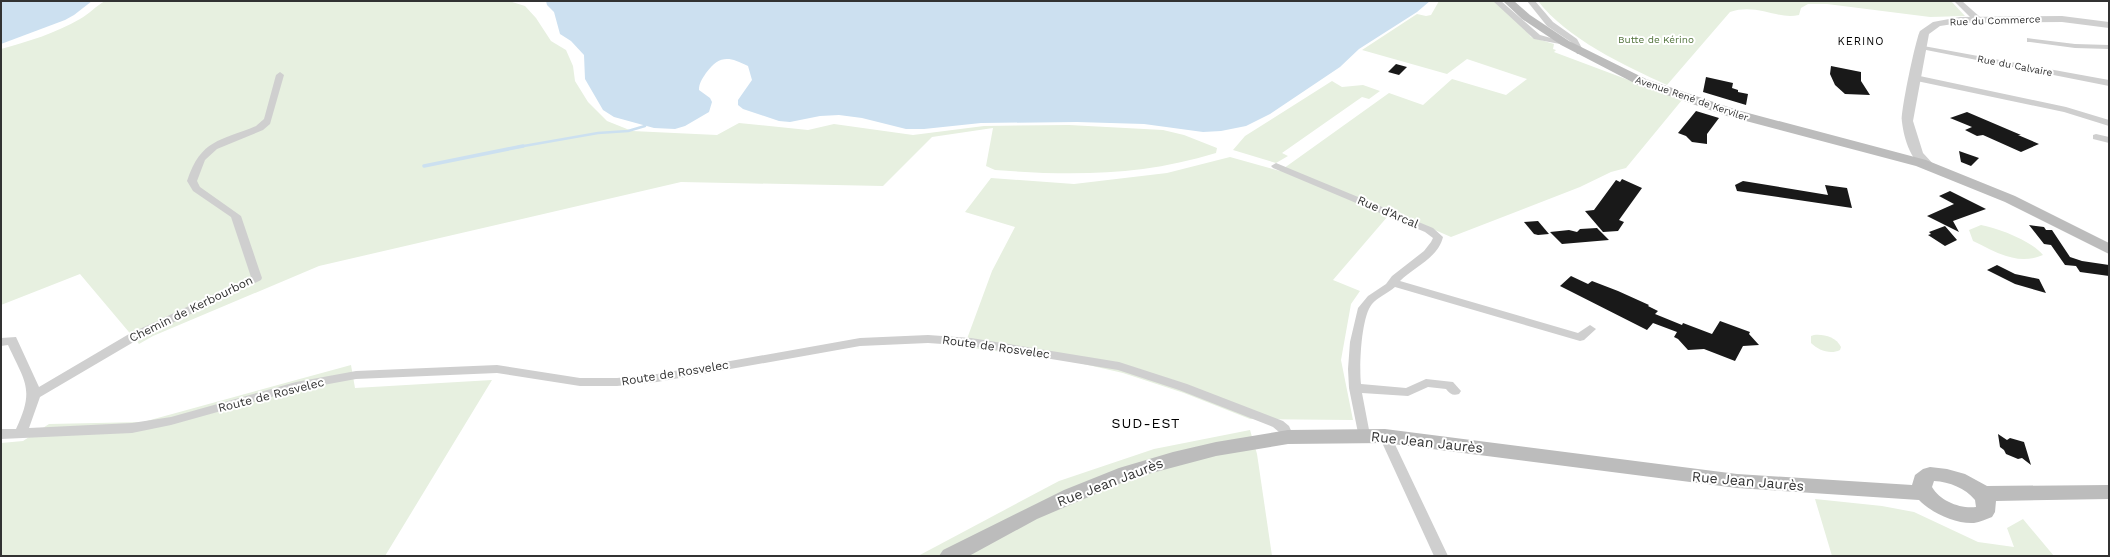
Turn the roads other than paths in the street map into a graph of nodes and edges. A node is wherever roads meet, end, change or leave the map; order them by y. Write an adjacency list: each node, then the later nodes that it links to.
1 (1498, 1): 8 (street)
2 (1508, 1): 8 (main road, Avenue René de Kerviler)
3 (1531, 1): 11 (street)
4 (1958, 1): 5 (street)
5 (1977, 19): 6 (street, Rue du Commerce); 9 (street, Rue du Commerce)
6 (2109, 25)
7 (2030, 40): 10 (street)
8 (1564, 43): 11 (main road, Avenue René de Kerviler)
9 (1921, 47): 13 (street, Rue du Commerce); 14 (street, Rue du Calvaire)
10 (2109, 47)
11 (1580, 52): 19 (main road, Avenue René de Kerviler)
12 (280, 75): 29 (street, Chemin de Kerbourbon)
13 (1915, 78): 15 (street); 18 (street, Rue du Commerce)
14 (2109, 83)
15 (2109, 123)
16 (2096, 137): 17 (street)
17 (2109, 140)
18 (1914, 143): 19 (street); 21 (street, Rue du Commerce)
19 (1899, 159): 21 (main road, Avenue René de Kerviler); 22 (main road, Avenue René de Kerviler)
20 (1276, 166): 24 (street, Rue d'Arcal)
21 (1930, 167): 22 (main road, Avenue René de Kerviler)
22 (1960, 179): 23 (main road, Avenue René de Kerviler)
23 (2109, 249)
24 (1394, 283): 25 (street); 27 (street, Rue d'Arcal)
25 (1590, 329)
26 (1, 342): 29 (street)
27 (1355, 388): 28 (street); 32 (street, Rue d'Arcal)
28 (1455, 391)
29 (34, 395): 30 (street)
30 (21, 432): 31 (street, Route de Rosvelec); 34 (street, Route de Rosvelec)
31 (1, 434)
32 (1364, 436): 33 (main road, Rue Jean Jaurès); 34 (main road, Rue Jean Jaurès)
33 (1385, 436): 36 (main road, Rue Jean Jaurès); 39 (street)
34 (1288, 437): 38 (main road, Rue Jean Jaurès)
35 (2109, 492): 37 (main road)
36 (1924, 493): 37 (main road); 37 (main road)
37 (1982, 494)
38 (950, 556)
39 (1441, 556)

